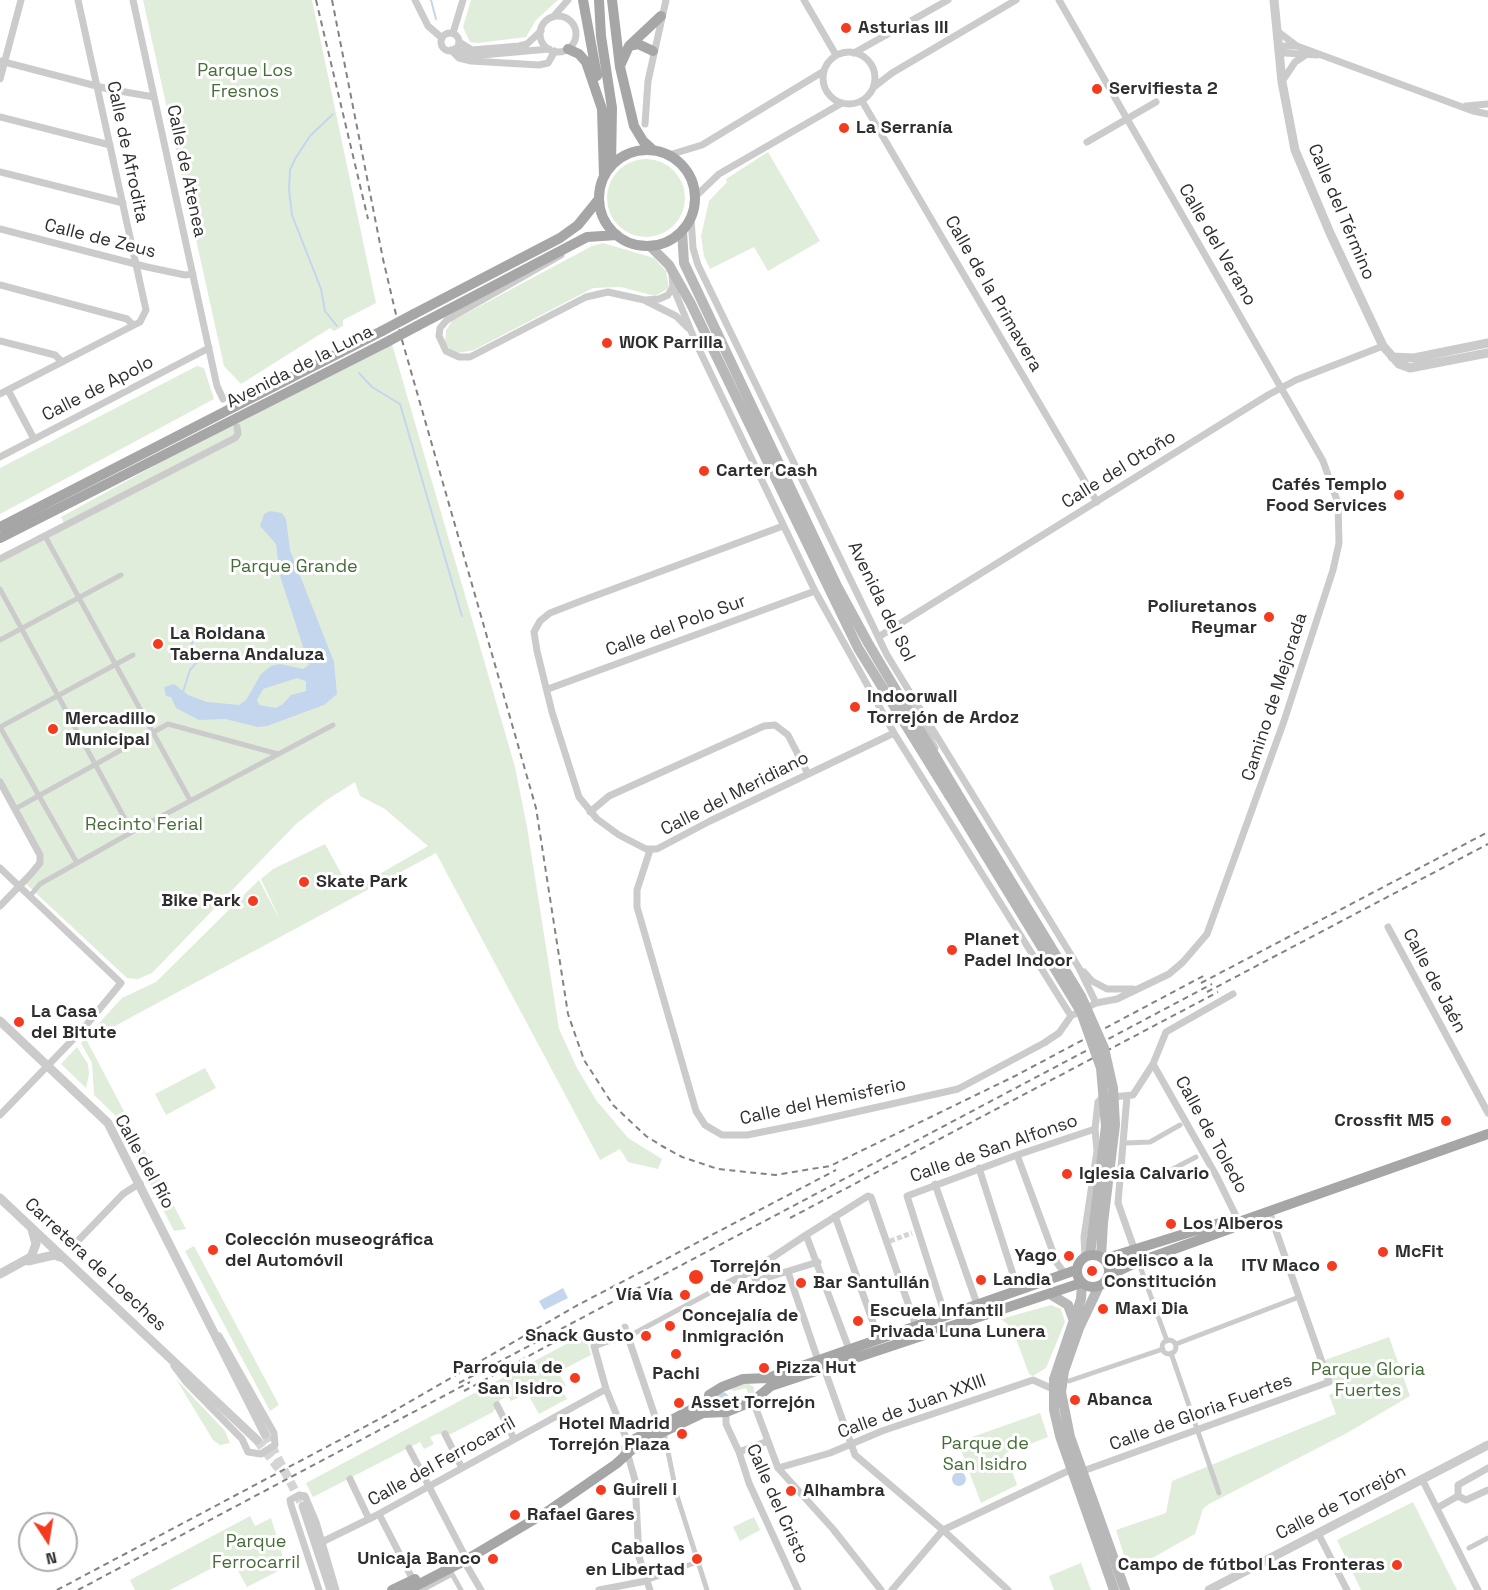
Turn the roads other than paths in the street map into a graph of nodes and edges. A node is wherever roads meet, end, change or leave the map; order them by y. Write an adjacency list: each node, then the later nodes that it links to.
1 (21, 0): 34 (street)
2 (78, 0): 39 (street, Calle de Afrodita)
3 (133, 0): 41 (street, Calle de Atenea)
4 (415, 0): 21 (street)
5 (463, 0): 20 (street)
6 (568, 0): 17 (street)
7 (583, 0): 47 (main road)
8 (599, 0): 56 (main road)
9 (612, 0): 35 (main road)
10 (666, 0): 16 (street)
11 (804, 0): 33 (street)
12 (948, 0): 30 (street)
13 (1016, 0): 40 (street)
14 (1059, 0): 50 (street, Calle del Verano)
15 (1274, 0): 18 (street, Calle del Término)
16 (661, 16): 23 (main road); 29 (street)
17 (553, 17): 19 (street); 25 (street)
18 (1276, 30): 24 (street); 28 (street, Calle del Término)
19 (541, 31): 22 (street); 27 (street)
20 (453, 33): 21 (street); 22 (street)
21 (442, 38): 26 (street)
22 (459, 42): 26 (street)
23 (629, 45): 29 (main road); 35 (main road)
24 (1297, 46): 28 (street); 32 (street)
25 (568, 49): 27 (street); 47 (main road)
26 (453, 50): 27 (street); 27 (street)
27 (552, 50)
28 (1279, 50): 31 (street); 38 (street, Calle del Término)
29 (653, 51): 51 (street)
30 (854, 53): 33 (street); 40 (street)
31 (1308, 54): 32 (street); 38 (street)
32 (1320, 55): 46 (street)
33 (836, 56): 36 (street)
34 (2, 61): 37 (street); 39 (street)
35 (620, 67): 54 (main road)
36 (824, 72): 44 (street); 55 (street)
37 (0, 80)
38 (1282, 82): 78 (street, Calle del Término)
39 (97, 86): 41 (street); 53 (street, Calle de Afrodita)
40 (874, 87): 42 (street)
41 (154, 97): 70 (street, Calle de Atenea)
42 (862, 101): 44 (street); 90 (street, Calle de la Primavera)
43 (1156, 102): 50 (street)
44 (842, 103): 59 (street)
45 (1488, 104): 46 (street)
46 (1461, 105): 48 (street)
47 (602, 109): 58 (main road)
48 (1488, 114)
49 (0, 117): 53 (street)
50 (1126, 119): 52 (street); 83 (street, Calle del Verano)
51 (645, 124)
52 (1087, 142)
53 (110, 145): 61 (street, Calle de Afrodita)
54 (653, 150): 55 (main road); 56 (main road)
55 (669, 155): 59 (main road)
56 (611, 166): 58 (main road)
57 (0, 172): 61 (street)
58 (604, 176): 60 (main road)
59 (695, 198): 62 (main road)
60 (599, 199): 65 (main road); 91 (main road, Avenida de la Luna, bridge)
61 (123, 203): 68 (street, Calle de Afrodita)
62 (691, 218): 64 (main road); 103 (street, Avenida del Sol)
63 (0, 229): 68 (street, Calle de Zeus)
64 (682, 231): 67 (main road); 116 (main road, Avenida del Sol)
65 (617, 235): 66 (main road, Avenida de la Luna); 67 (main road)
66 (587, 237): 73 (street); 91 (main road, Avenida de la Luna, bridge)
67 (650, 246): 69 (main road, Avenida del Sol)
68 (136, 264): 70 (street, Calle de Zeus); 74 (street, Calle de Afrodita)
69 (672, 269): 72 (street); 119 (main road, Avenida del Sol)
70 (193, 274): 79 (street, Calle de Atenea)
71 (0, 285): 74 (street)
72 (673, 287): 73 (street); 75 (street)
73 (644, 300): 75 (street)
74 (133, 325): 82 (street)
75 (692, 332): 93 (street)
76 (0, 341): 82 (street)
77 (1488, 343): 81 (street)
78 (1383, 346): 81 (street, Calle del Término); 83 (street, Calle del Otoño)
79 (209, 348): 86 (street, Calle de Atenea); 88 (street, Calle de Apolo)
80 (1488, 353): 81 (street)
81 (1392, 357)
82 (61, 361): 84 (street)
83 (1282, 387): 90 (street, Calle del Otoño); 133 (street, Camino de Mejorada)
84 (8, 390): 85 (street); 88 (street)
85 (0, 394)
86 (223, 399)
87 (237, 427): 94 (street)
88 (34, 439): 89 (street, Calle de Apolo)
89 (0, 457)
90 (1097, 502): 103 (street, Calle del Otoño)
91 (35, 514): 92 (main road); 95 (main road, Avenida de la Luna); 96 (main road)
92 (0, 525)
93 (783, 526): 100 (street); 108 (street, Calle del Meridiano)
94 (45, 536): 97 (street); 101 (street)
95 (0, 538)
96 (0, 544)
97 (0, 559)
98 (121, 575): 101 (street)
99 (0, 589): 102 (street)
100 (815, 591): 108 (street, Calle del Polo Sur); 113 (street)
101 (79, 598): 102 (street); 106 (street)
102 (21, 629): 104 (street); 109 (street)
103 (880, 636): 107 (street, Avenida del Sol)
104 (0, 640)
105 (133, 655): 106 (street)
106 (116, 664): 109 (street); 112 (street)
107 (900, 677): 116 (street); 132 (street, Avenida del Sol)
108 (548, 689): 123 (street, Calle del Meridiano)
109 (58, 696): 111 (street); 115 (street)
110 (333, 725): 114 (street)
111 (0, 727): 120 (street)
112 (153, 733): 114 (street); 115 (street); 121 (street)
113 (894, 733): 117 (street, Calle del Meridiano); 136 (street)
114 (278, 754): 121 (street)
115 (95, 764): 120 (street); 124 (street)
116 (944, 770): 119 (main road, Avenida del Sol)
117 (808, 774): 123 (street); 125 (street, Calle del Meridiano)
118 (0, 782): 122 (street)
119 (952, 793): 162 (main road, Avenida del Sol, bridge)
120 (39, 796): 122 (street); 126 (street)
121 (190, 800): 124 (street)
122 (15, 809): 128 (street)
123 (590, 812): 125 (street, Calle del Meridiano)
124 (132, 832): 126 (street)
125 (650, 850): 136 (street, Calle del Hemisferio)
126 (77, 863): 129 (street)
127 (0, 868): 128 (street)
128 (20, 886): 129 (street); 130 (street)
129 (30, 896): 139 (street)
130 (0, 906)
131 (1388, 927): 141 (street, Calle de Jaén)
132 (1079, 968): 133 (street, Camino de Mejorada); 135 (street, Avenida del Sol)
133 (1138, 988): 135 (street, Camino de Mejorada)
134 (1233, 994): 138 (street)
135 (1096, 1003): 136 (street)
136 (1071, 1016)
137 (0, 1021): 139 (street, Calle del Río)
138 (1153, 1064): 140 (street); 156 (street, Calle de Toledo)
139 (48, 1066): 142 (street); 151 (street, Calle del Río)
140 (1127, 1096): 144 (street); 161 (street)
141 (1488, 1113)
142 (0, 1115)
143 (1180, 1125): 146 (street)
144 (1095, 1129): 147 (street, Calle de San Alfonso); 162 (street)
145 (1488, 1134): 154 (main road)
146 (1126, 1143)
147 (1017, 1155): 149 (street, Calle de San Alfonso); 172 (street)
148 (1196, 1157): 150 (street)
149 (979, 1168): 152 (street, Calle de San Alfonso); 177 (street)
150 (1146, 1179)
151 (140, 1183): 160 (street); 181 (street, Calle del Río)
152 (935, 1184): 180 (street); 182 (street, Calle de San Alfonso)
153 (0, 1198): 157 (street, Carretera de Loeches)
154 (1269, 1211): 156 (main road); 179 (street)
155 (835, 1216): 158 (street); 184 (street); 186 (street)
156 (1239, 1221): 161 (main road); 173 (main road)
157 (32, 1229): 159 (street, Carretera de Loeches); 164 (street)
158 (806, 1235): 165 (street); 169 (street)
159 (45, 1240): 163 (street); 166 (street, Carretera de Loeches)
160 (70, 1248)
161 (1135, 1251): 162 (main road)
162 (1095, 1257): 168 (main road); 173 (main road)
163 (37, 1258): 164 (street); 166 (street)
164 (25, 1261): 171 (street)
165 (818, 1262): 170 (street); 189 (street)
166 (74, 1266): 192 (street, Carretera de Loeches)
167 (1141, 1269): 187 (street)
168 (1076, 1270): 172 (main road); 175 (main road)
169 (752, 1271): 170 (street); 174 (street)
170 (788, 1272): 193 (street)
171 (0, 1274)
172 (1065, 1274): 177 (main road)
173 (1108, 1276): 176 (main road)
174 (728, 1283): 185 (street)
175 (1082, 1283): 176 (main road); 178 (main road); 183 (main road)
176 (1099, 1286): 220 (main road)
177 (1018, 1290): 180 (main road)
178 (1050, 1294): 183 (main road); 193 (main road)
179 (1299, 1297): 188 (street); 205 (street, Calle de Gloria Fuertes)
180 (977, 1304): 182 (main road)
181 (205, 1314): 207 (street, Calle del Río); 215 (street, Calle del Río)
182 (945, 1316): 184 (main road)
183 (1074, 1321): 197 (main road)
184 (916, 1326): 186 (main road)
185 (633, 1334)
186 (879, 1339): 189 (main road)
187 (1167, 1341): 188 (street); 190 (street)
188 (1176, 1344): 191 (street)
189 (849, 1349): 193 (main road)
190 (1163, 1349): 191 (street); 195 (street)
191 (1171, 1353): 205 (street)
192 (167, 1357): 207 (street, Carretera de Loeches); 215 (street, Carretera de Loeches)
193 (821, 1364): 194 (main road); 198 (main road); 211 (street)
194 (755, 1379): 198 (main road); 199 (main road)
195 (1069, 1382)
196 (606, 1389): 204 (street); 209 (street, Calle del Ferrocarril); 214 (street)
197 (1053, 1389): 211 (street, Calle de Juan XXIII); 220 (main road)
198 (761, 1392): 200 (main road)
199 (708, 1401): 202 (main road); 204 (main road)
200 (753, 1401): 203 (main road); 210 (street)
201 (497, 1405): 209 (street)
202 (713, 1412): 203 (main road); 214 (main road)
203 (726, 1412): 216 (street, Calle del Cristo)
204 (658, 1425): 214 (main road)
205 (1198, 1432): 220 (street, Calle de Gloria Fuertes); 225 (street)
206 (445, 1434): 217 (street)
207 (261, 1437)
208 (665, 1437): 236 (street)
209 (514, 1439): 217 (street, Calle del Ferrocarril)
210 (768, 1441): 216 (street); 218 (street)
211 (851, 1444): 218 (street, Calle de Juan XXIII); 230 (street)
212 (1488, 1444): 222 (street, Calle de Torrejón)
213 (409, 1448): 223 (street)
214 (627, 1448): 235 (main road); 237 (street)
215 (267, 1450)
216 (739, 1452): 250 (street, Calle del Cristo)
217 (462, 1468): 223 (street, Calle del Ferrocarril)
218 (778, 1468): 251 (street)
219 (1488, 1468): 226 (street)
220 (1078, 1470): 230 (street, Calle de Gloria Fuertes); 254 (main road); 255 (main road)
221 (350, 1479): 229 (street)
222 (1422, 1479): 227 (street); 231 (street, Calle de Torrejón)
223 (428, 1486): 228 (street, Calle del Ferrocarril); 235 (street)
224 (1488, 1490): 226 (street)
225 (1219, 1493)
226 (1458, 1496): 227 (street)
227 (1437, 1508): 258 (street)
228 (379, 1514): 229 (street, Calle del Ferrocarril); 238 (street)
229 (369, 1519): 233 (street, Calle del Ferrocarril)
230 (943, 1530): 252 (street); 253 (street)
231 (1318, 1533): 256 (street, Calle de Torrejón); 257 (street)
232 (1488, 1538): 234 (street)
233 (322, 1542): 240 (street); 243 (street)
234 (1469, 1548)
235 (464, 1558): 238 (main road); 246 (street)
236 (697, 1562): 237 (street); 249 (street)
237 (646, 1581): 239 (street); 248 (street)
238 (415, 1587): 244 (main road); 245 (street)
239 (614, 1588): 247 (street)
240 (319, 1590)
241 (324, 1590): 242 (street)
242 (331, 1590)
243 (336, 1590)
244 (392, 1590)
245 (461, 1590)
246 (481, 1590)
247 (598, 1590)
248 (650, 1590)
249 (707, 1590)
250 (798, 1590)
251 (881, 1590)
252 (892, 1590)
253 (1008, 1590)
254 (1114, 1590)
255 (1125, 1590)
256 (1209, 1590)
257 (1347, 1590)
258 (1478, 1590)

